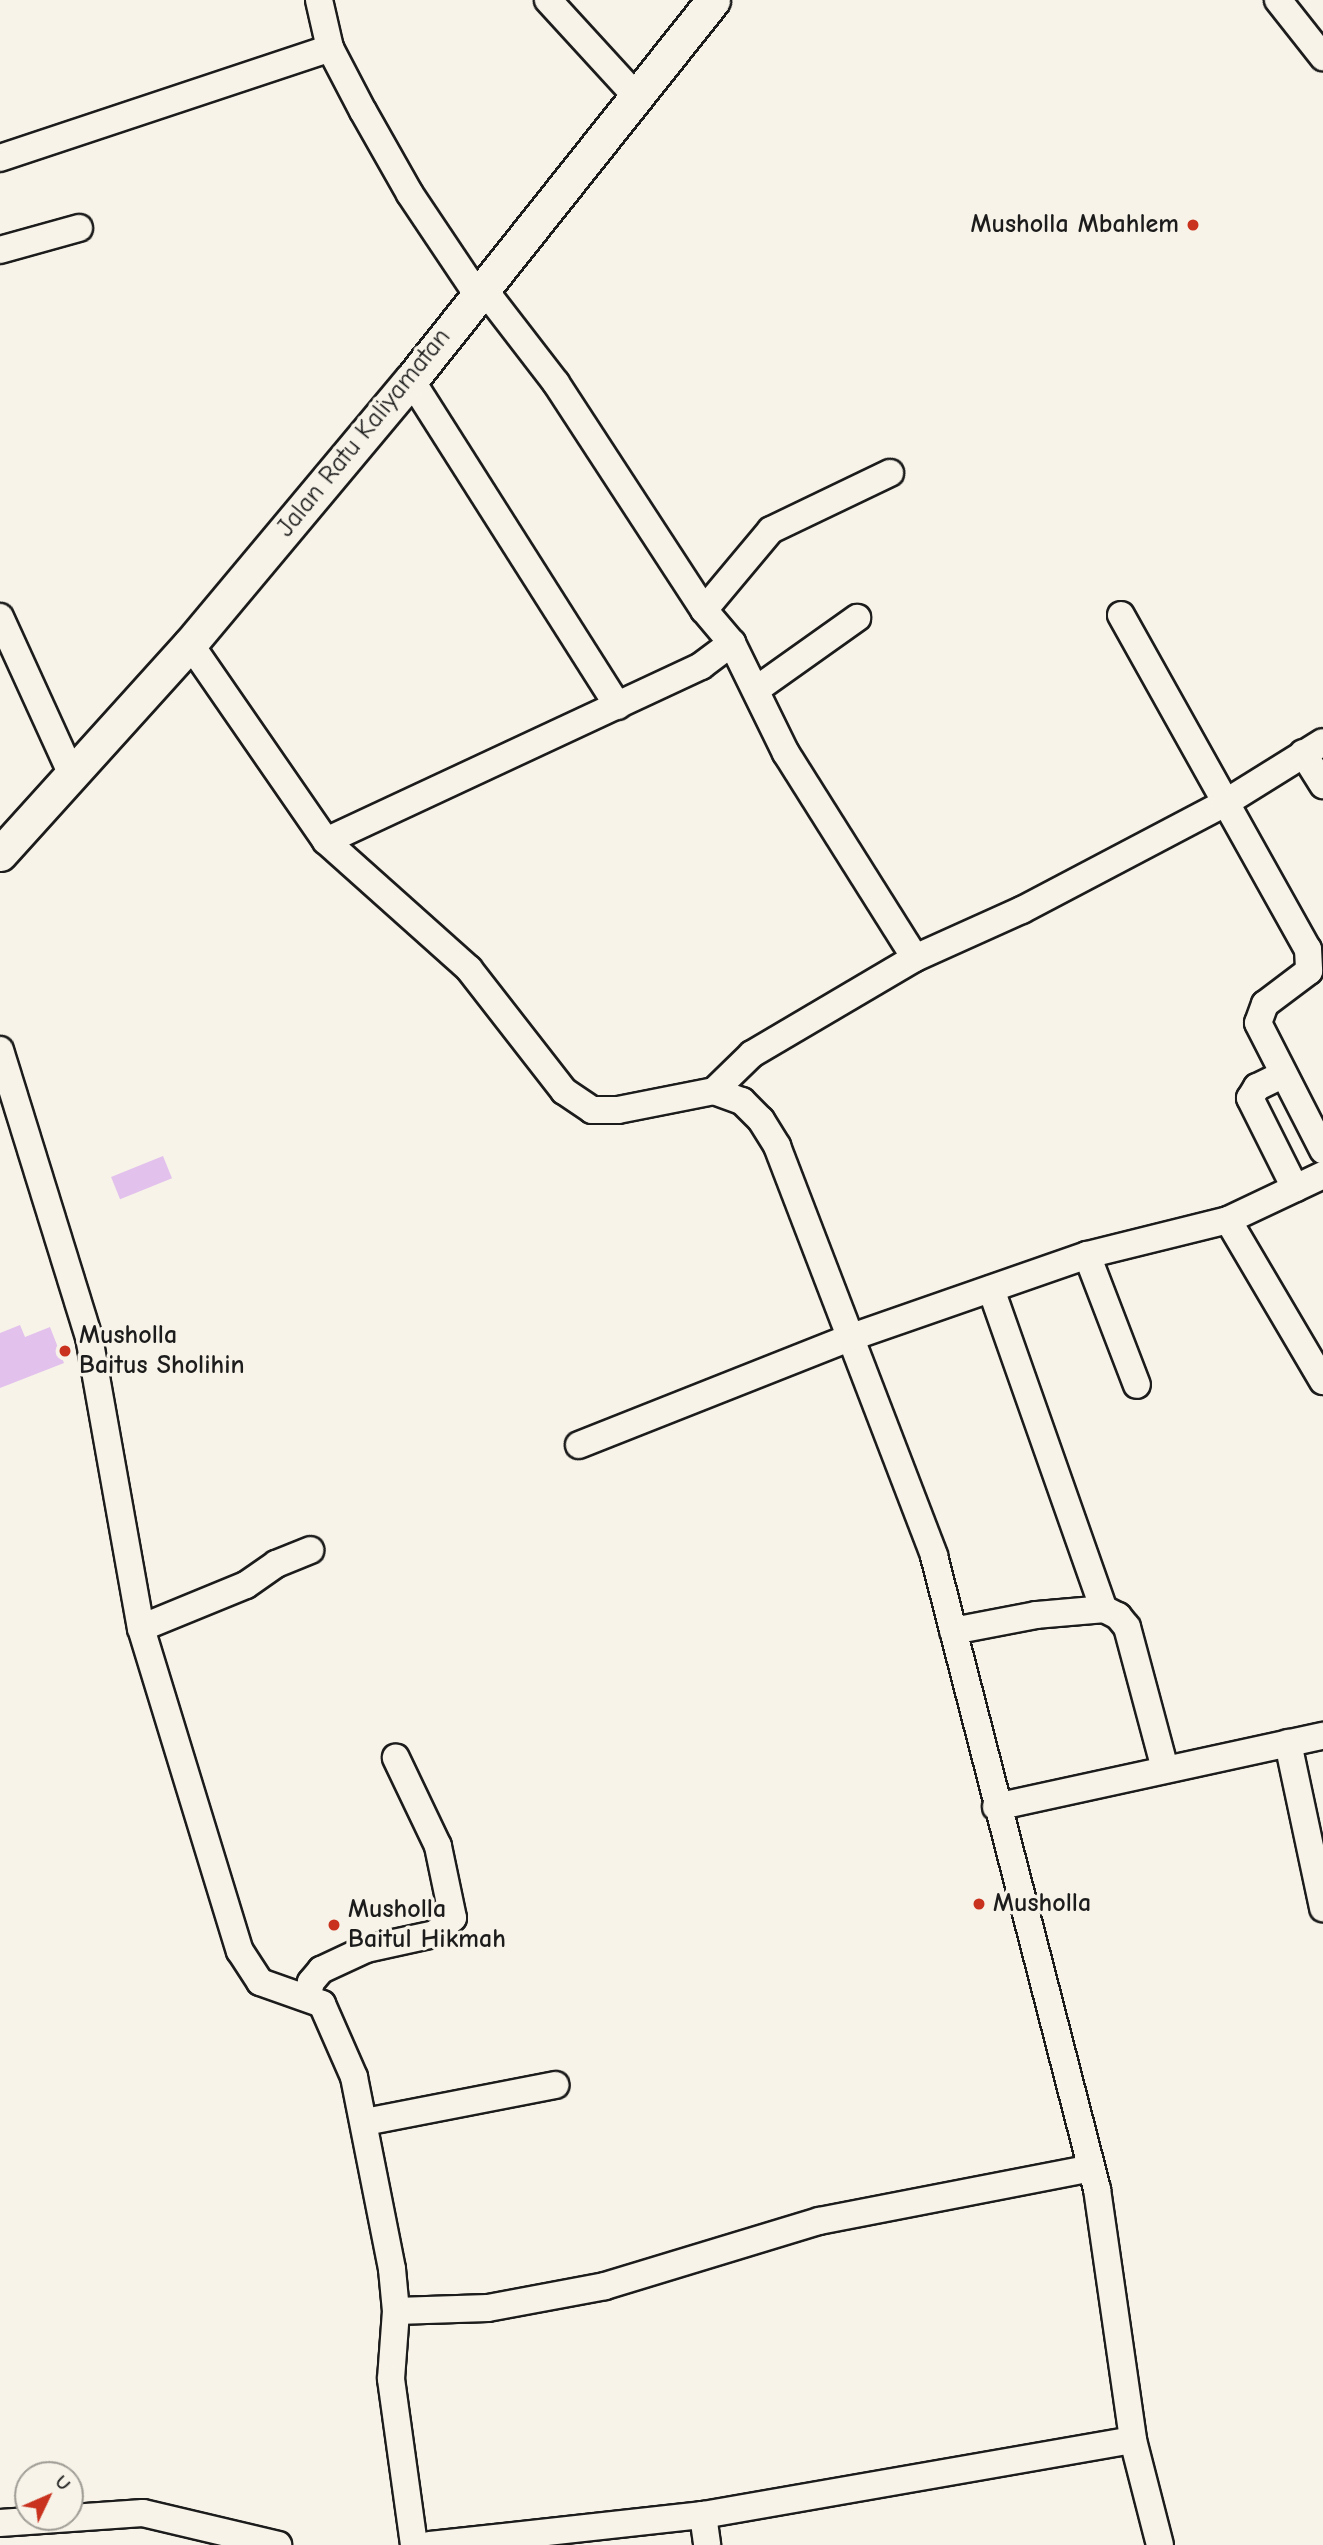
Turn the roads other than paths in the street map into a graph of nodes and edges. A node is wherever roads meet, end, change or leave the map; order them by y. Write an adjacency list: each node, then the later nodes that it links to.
1 (319, 0): 5 (street)
2 (548, 0): 7 (street)
3 (713, 0): 7 (main road, Jalan Ratu Kaliyamatan)
4 (1278, 0): 6 (street)
5 (330, 48): 8 (street); 11 (street)
6 (1323, 57)
7 (636, 96): 11 (main road, Jalan Ratu Kaliyamatan)
8 (0, 158)
9 (79, 228): 10 (street)
10 (0, 250)
11 (479, 290): 12 (main road, Jalan Ratu Kaliyamatan); 14 (street)
12 (411, 380): 18 (main road, Jalan Ratu Kaliyamatan); 21 (street)
13 (890, 473): 14 (street)
14 (704, 610): 19 (street)
15 (1121, 615): 25 (street)
16 (0, 617): 23 (street)
17 (857, 618): 20 (street)
18 (190, 643): 23 (main road, Jalan Ratu Kaliyamatan); 26 (street)
19 (732, 643): 20 (street); 21 (street)
20 (757, 689): 28 (street)
21 (618, 706): 26 (street)
22 (1313, 748): 24 (street); 25 (street)
23 (73, 777): 27 (main road, Jalan Ratu Kaliyamatan)
24 (1323, 785)
25 (1225, 803): 28 (street); 30 (street)
26 (326, 841): 31 (street)
27 (0, 854)
28 (915, 958): 31 (street)
29 (0, 1051): 44 (street)
30 (1282, 1075): 32 (street); 34 (street)
31 (714, 1091): 38 (street)
32 (1323, 1150)
33 (1323, 1175): 34 (street)
34 (1294, 1188): 35 (street)
35 (1228, 1220): 36 (street); 39 (street)
36 (1087, 1255): 37 (street); 40 (street)
37 (991, 1289): 38 (street); 43 (street)
38 (849, 1338): 41 (street); 45 (street)
39 (1323, 1381)
40 (1137, 1385)
41 (579, 1445)
42 (310, 1550): 44 (street)
43 (1104, 1609): 45 (street); 49 (street)
44 (141, 1628): 52 (street)
45 (953, 1631): 50 (street)
46 (1323, 1736): 47 (street)
47 (1288, 1743): 49 (street); 51 (street)
48 (396, 1758): 52 (street)
49 (1165, 1769): 50 (street)
50 (996, 1807): 55 (street)
51 (1323, 1908)
52 (307, 1998): 54 (street)
53 (555, 2085): 54 (street)
54 (366, 2122): 56 (street)
55 (1091, 2168): 56 (street); 57 (street)
56 (396, 2311): 61 (street)
57 (1133, 2440): 58 (street); 64 (street)
58 (703, 2515): 62 (street); 63 (street)
59 (0, 2523): 60 (street)
60 (278, 2545)
61 (414, 2545)
62 (430, 2545)
63 (707, 2545)
64 (1160, 2545)

